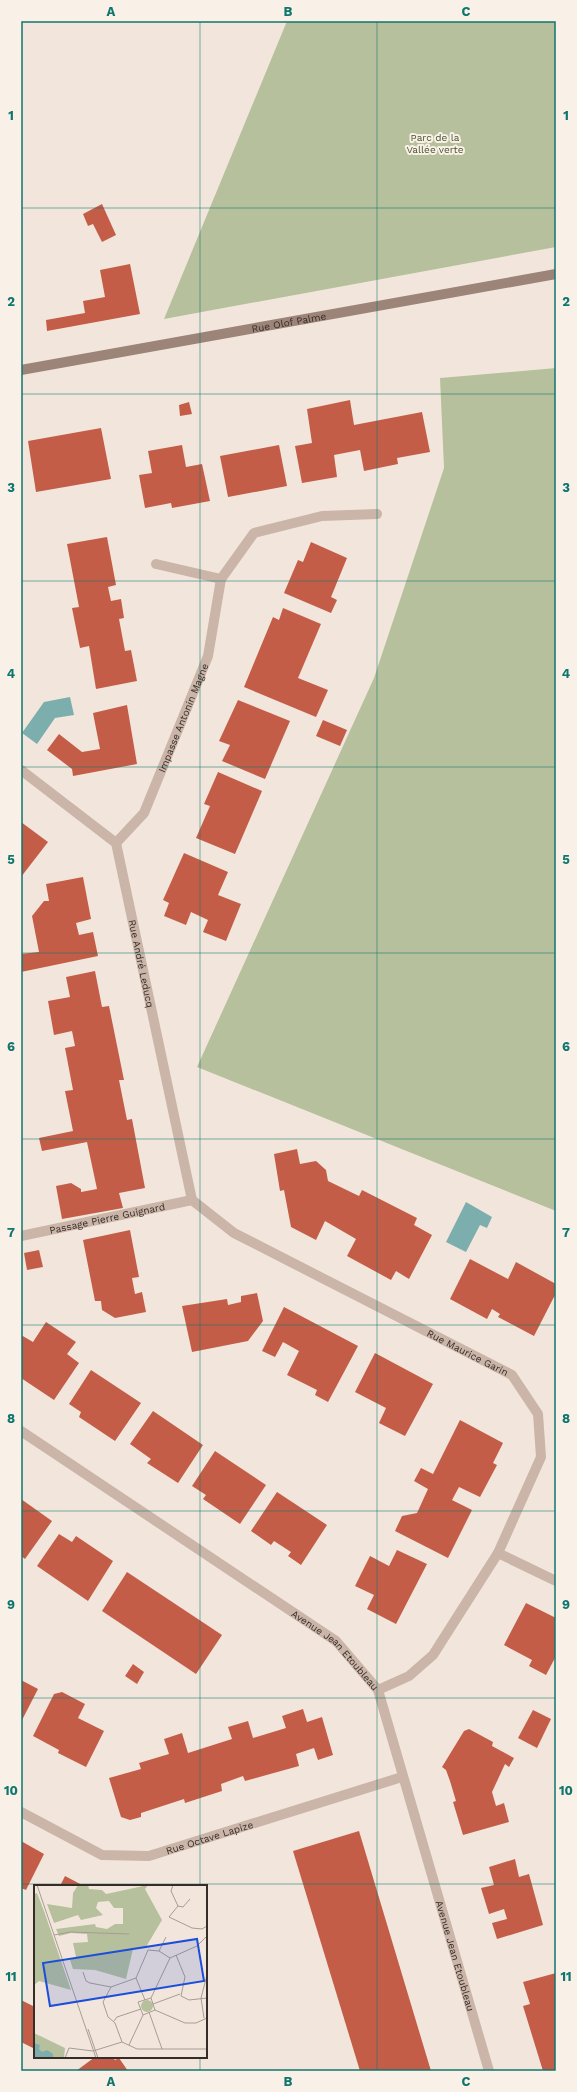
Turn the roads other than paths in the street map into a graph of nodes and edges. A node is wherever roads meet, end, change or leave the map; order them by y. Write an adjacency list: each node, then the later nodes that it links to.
1 (556, 274): 2 (main road, Rue Olof Palme)
2 (21, 370)
3 (377, 514): 5 (street)
4 (156, 564): 5 (street)
5 (221, 579): 7 (street, Impasse Antonin Magne)
6 (21, 770): 7 (street)
7 (116, 843): 8 (street, Rue André Leducq)
8 (192, 1200): 9 (street, Passage Pierre Guignard); 11 (street, Rue Maurice Garin)
9 (21, 1236)
10 (21, 1431): 13 (street, Avenue Jean Etoubleau)
11 (498, 1553): 12 (street); 13 (street, Rue Maurice Garin)
12 (556, 1581)
13 (378, 1690): 14 (street, Avenue Jean Etoubleau)
14 (402, 1777): 15 (street, Rue Octave Lapize); 16 (street, Avenue Jean Etoubleau)
15 (21, 1812)
16 (489, 2071)

